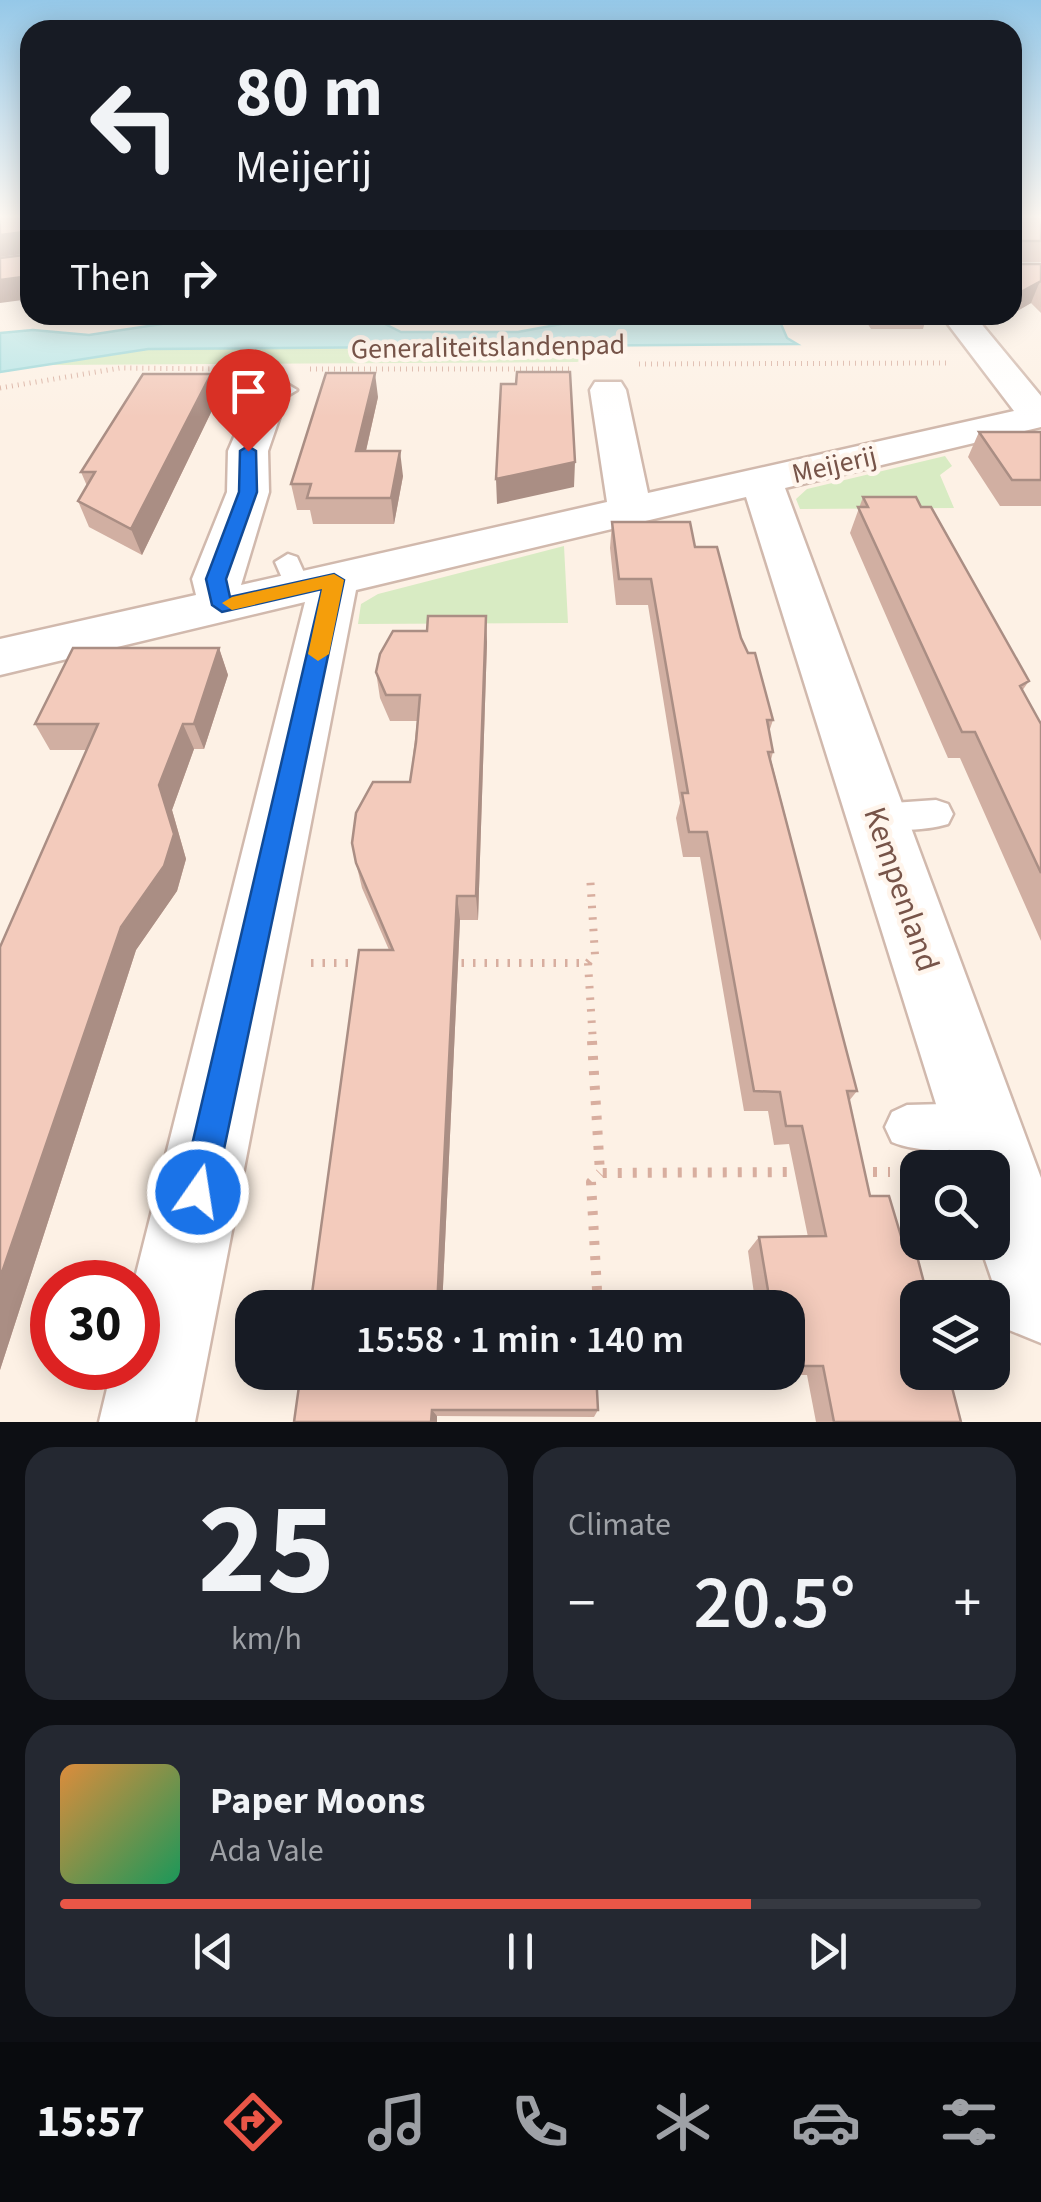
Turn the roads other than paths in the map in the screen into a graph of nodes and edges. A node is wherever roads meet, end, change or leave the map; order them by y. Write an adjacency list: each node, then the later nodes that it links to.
1 (965, 325): 4 (street)
2 (605, 374): 6 (street)
3 (276, 384): 8 (street)
4 (1040, 416): 5 (street, Meijerij)
5 (780, 471): 6 (street, Meijerij); 10 (street, Kempenland)
6 (630, 512): 7 (street, Meijerij)
7 (307, 577): 8 (street, Meijerij); 13 (street)
8 (222, 605): 9 (street, Meijerij)
9 (0, 657)
10 (982, 1125): 11 (lane); 12 (street, Kempenland)
11 (907, 1127)
12 (1041, 1298)
13 (147, 1422)

